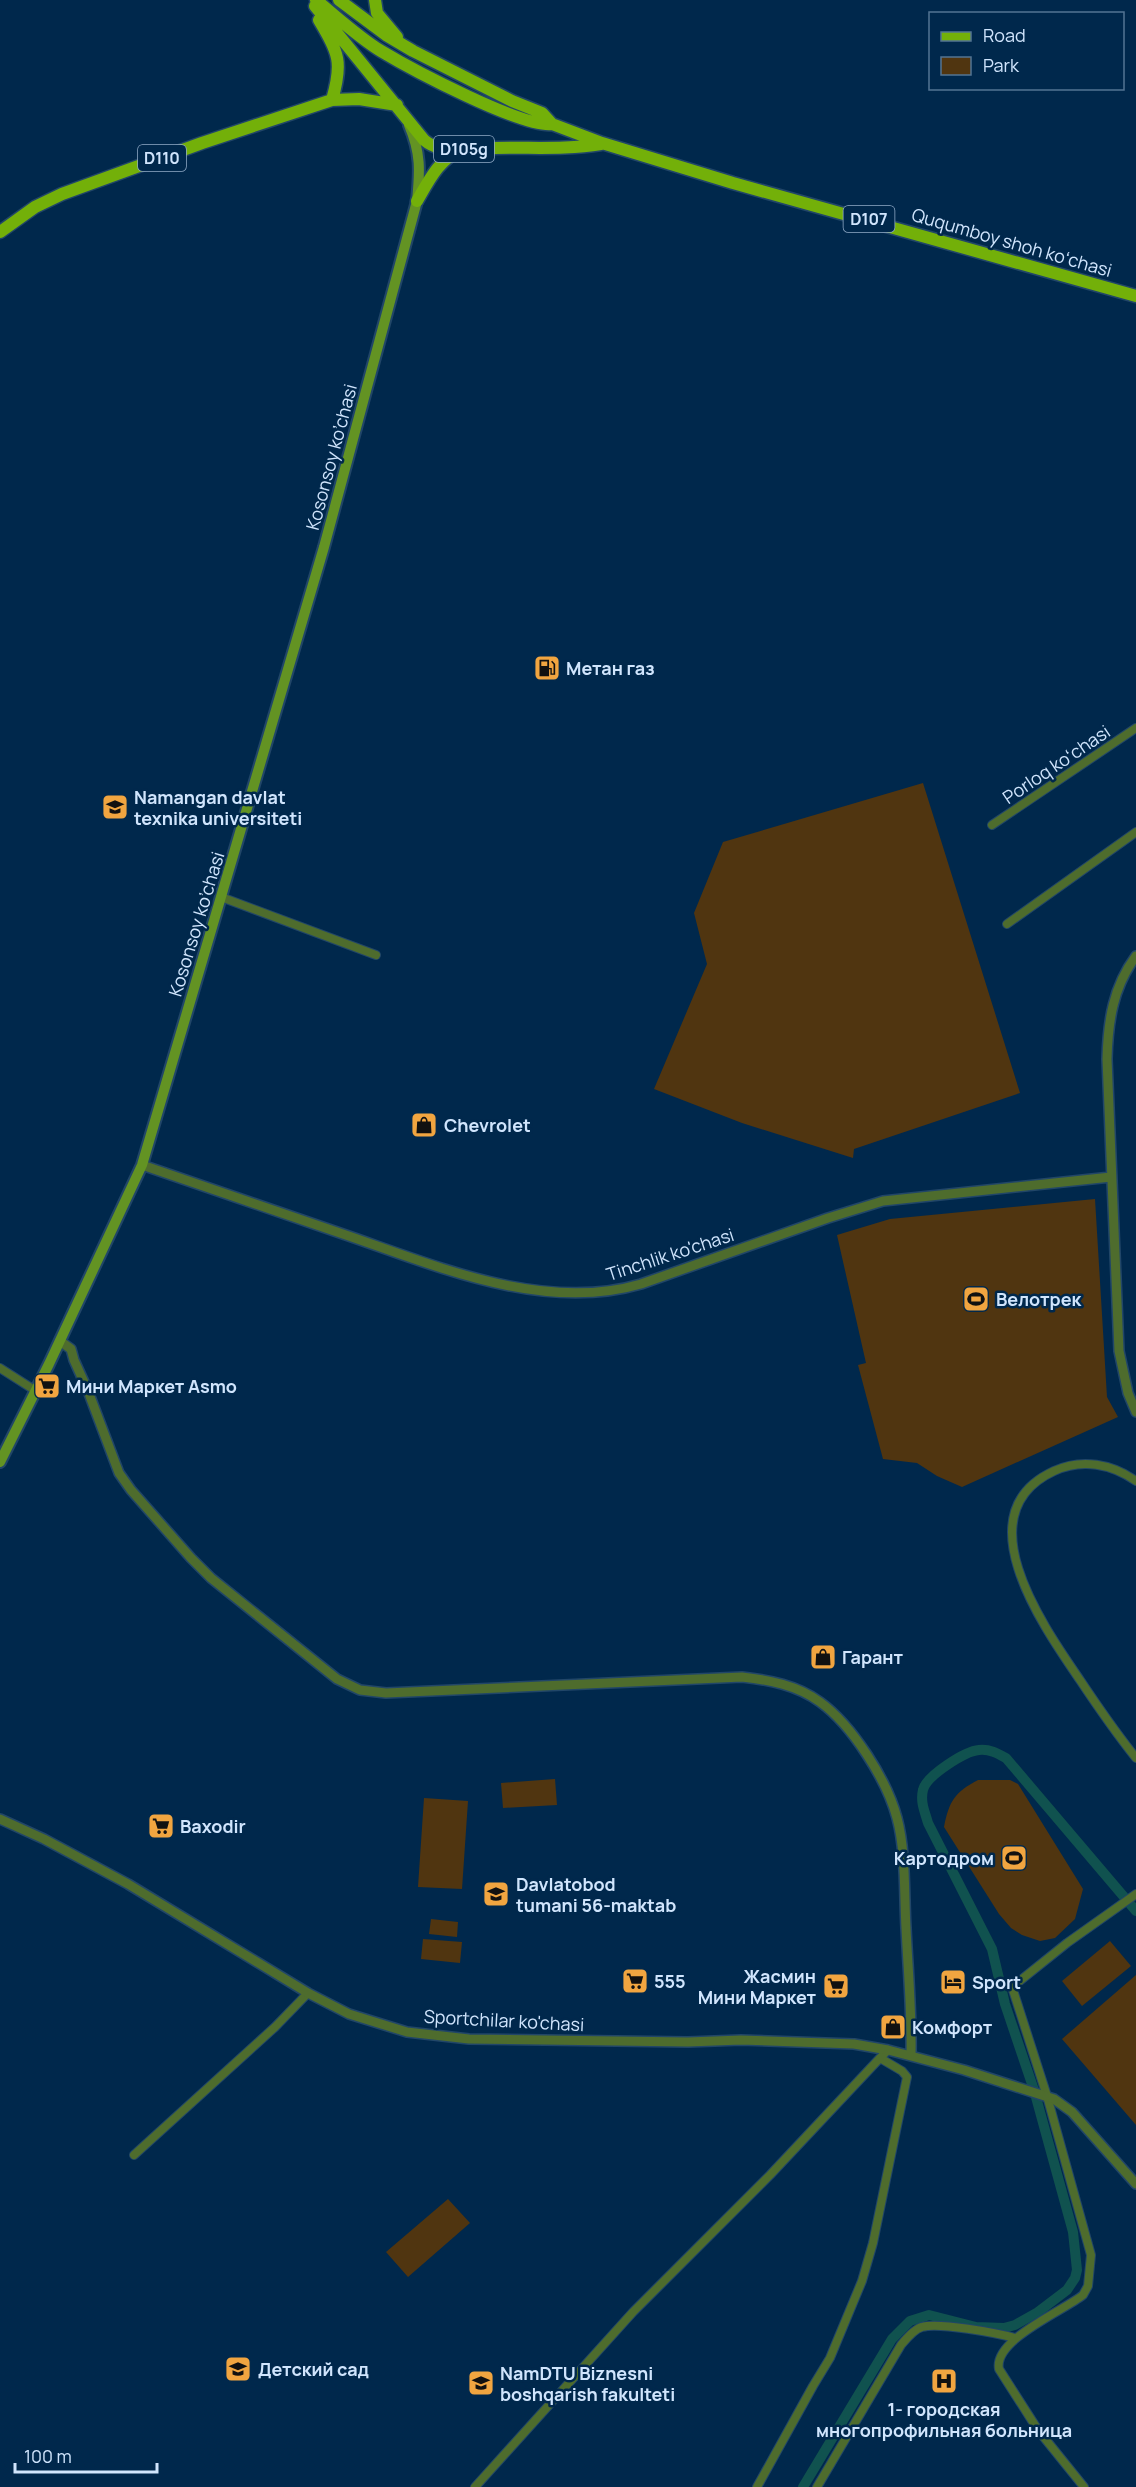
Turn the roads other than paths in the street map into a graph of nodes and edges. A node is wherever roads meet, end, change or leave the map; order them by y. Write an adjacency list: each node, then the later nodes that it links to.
1 (309, 0): 6 (main road); 7 (main road)
2 (316, 0): 9 (main road, D107)
3 (339, 0): 5 (main road, D107)
4 (375, 0): 5 (main road)
5 (408, 48): 9 (main road, D107)
6 (332, 100): 7 (main road, D110); 14 (main road, D110)
7 (397, 105): 8 (main road)
8 (408, 123): 12 (main road); 13 (main road, D105g)
9 (549, 123): 10 (main road, D107); 11 (main road)
10 (602, 143): 11 (main road, D105g); 15 (main road, Ququmboy shoh koʻchasi / D107)
11 (536, 147): 12 (main road, D105g)
12 (463, 149): 13 (main road, D105g)
13 (417, 201): 19 (main road, Kosonsoy ko’chasi / D105g)
14 (0, 232)
15 (1136, 296)
16 (1136, 728): 17 (street, Porloq koʻchasi)
17 (992, 825)
18 (1136, 832): 20 (street)
19 (221, 897): 21 (street); 23 (main road, Kosonsoy ko’chasi / D105g)
20 (1007, 924)
21 (376, 955)
22 (1136, 956): 24 (street)
23 (141, 1165): 24 (street, Tinchlik ko'chasi); 25 (main road, Kosonsoy ko’chasi / D105g)
24 (1111, 1177): 28 (street)
25 (60, 1341): 27 (main road, Kosonsoy ko’chasi / D105g); 36 (street)
26 (0, 1368): 27 (street)
27 (36, 1391): 29 (main road, Kosonsoy ko’chasi / D105g)
28 (1136, 1412)
29 (0, 1462)
30 (1136, 1481): 31 (street)
31 (1136, 1758)
32 (0, 1819): 34 (street, Sportchilar ko'chasi)
33 (1136, 1894): 38 (street)
34 (308, 1993): 35 (street, Sportchilar ko'chasi); 39 (street)
35 (888, 2050): 36 (street, Sportchilar ko'chasi); 37 (street)
36 (911, 2055): 38 (street, Sportchilar ko'chasi)
37 (880, 2058): 42 (street); 43 (street)
38 (1043, 2094): 40 (street, Sportchilar ko'chasi); 41 (street)
39 (134, 2155)
40 (1136, 2184)
41 (1015, 2338): 44 (street); 45 (street)
42 (475, 2487)
43 (757, 2487)
44 (817, 2487)
45 (1084, 2487)

